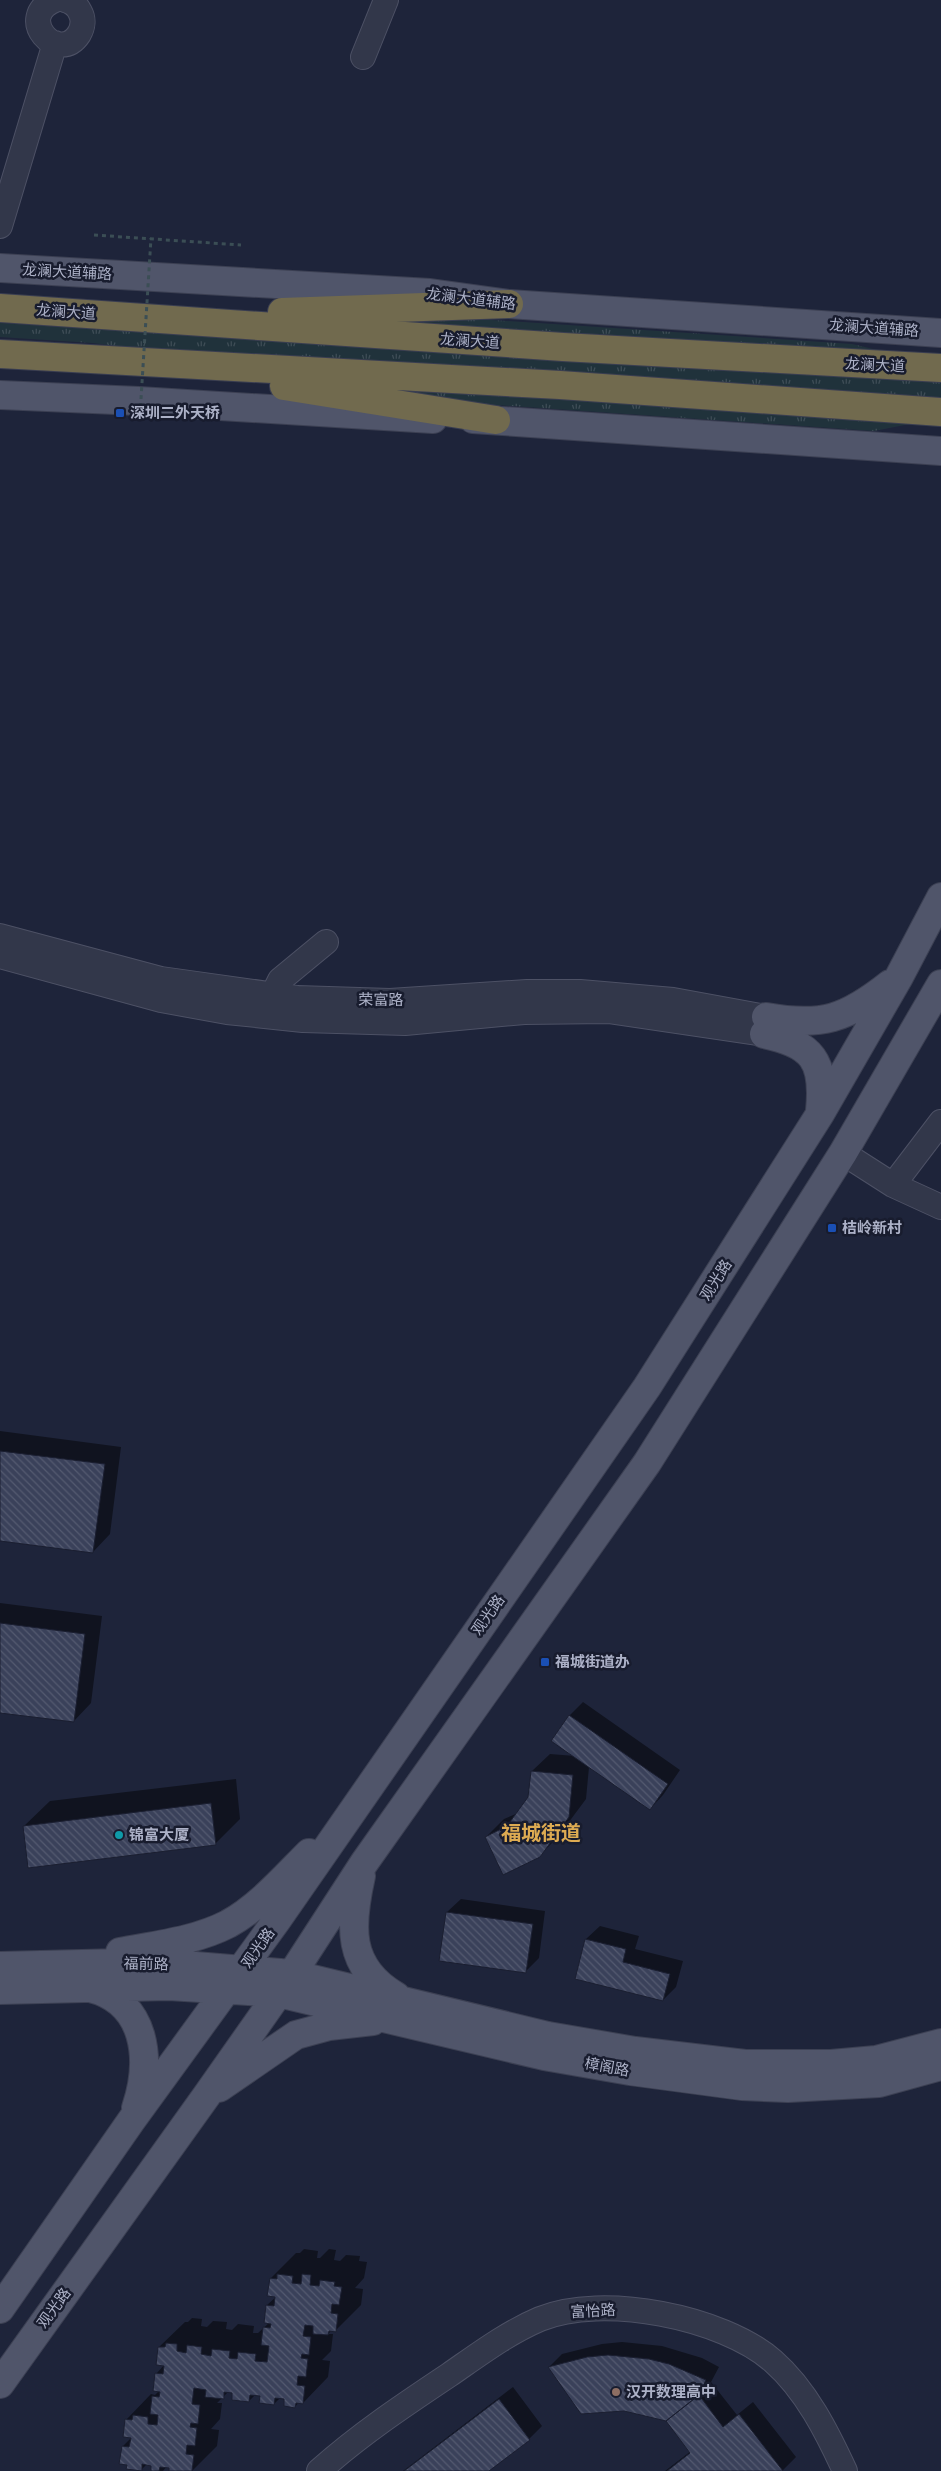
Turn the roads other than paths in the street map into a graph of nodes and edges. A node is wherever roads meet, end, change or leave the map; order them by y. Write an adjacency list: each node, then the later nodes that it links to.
1 (54, 0): 4 (street)
2 (66, 0): 4 (street)
3 (386, 0): 5 (street)
4 (55, 43): 6 (street)
5 (363, 57)
6 (0, 226)
7 (0, 268): 8 (main road, 龙澜大道辅路)
8 (509, 304): 10 (highway); 11 (main road, 龙澜大道辅路)
9 (0, 308): 10 (highway, 龙澜大道)
10 (136, 316): 14 (highway, 龙澜大道)
11 (941, 333)
12 (0, 354): 13 (highway)
13 (134, 362): 16 (highway); 17 (highway)
14 (941, 368)
15 (2, 396): 17 (main road)
16 (941, 412)
17 (496, 420): 18 (main road)
18 (941, 450)
19 (941, 897): 23 (main road, 观光路)
20 (0, 936): 25 (street, 荣富路)
21 (326, 942): 25 (street)
22 (0, 956): 25 (street, 荣富路)
23 (899, 977): 26 (main road); 27 (main road, 观光路)
24 (941, 984): 29 (main road, 观光路)
25 (274, 1006): 26 (street, 荣富路)
26 (765, 1025): 27 (main road)
27 (820, 1114): 32 (main road, 观光路)
28 (941, 1122): 30 (street)
29 (843, 1153): 30 (street); 33 (main road, 观光路)
30 (893, 1185): 31 (street)
31 (941, 1208)
32 (353, 1810): 34 (main road); 36 (main road, 观光路)
33 (364, 1863): 37 (main road, 观光路); 41 (main road)
34 (58, 1964): 35 (main road, 福前路); 36 (main road, 福前路)
35 (0, 1966)
36 (242, 1969): 37 (main road, 福前路); 40 (main road, 观光路)
37 (285, 1983): 40 (main road, 福前路); 41 (main road, 樟阁路); 44 (main road, 观光路)
38 (84, 1986): 39 (main road, 福前路); 40 (main road, 福前路); 45 (main road)
39 (0, 1990)
40 (227, 1991): 45 (main road, 观光路)
41 (401, 2010): 42 (main road, 樟阁路); 43 (main road, 樟阁路); 44 (main road)
42 (941, 2043)
43 (941, 2066)
44 (207, 2095): 47 (main road, 观光路)
45 (131, 2121): 46 (main road, 观光路)
46 (0, 2309)
47 (0, 2384)
48 (318, 2471): 49 (street, 富怡路)
49 (845, 2471)

